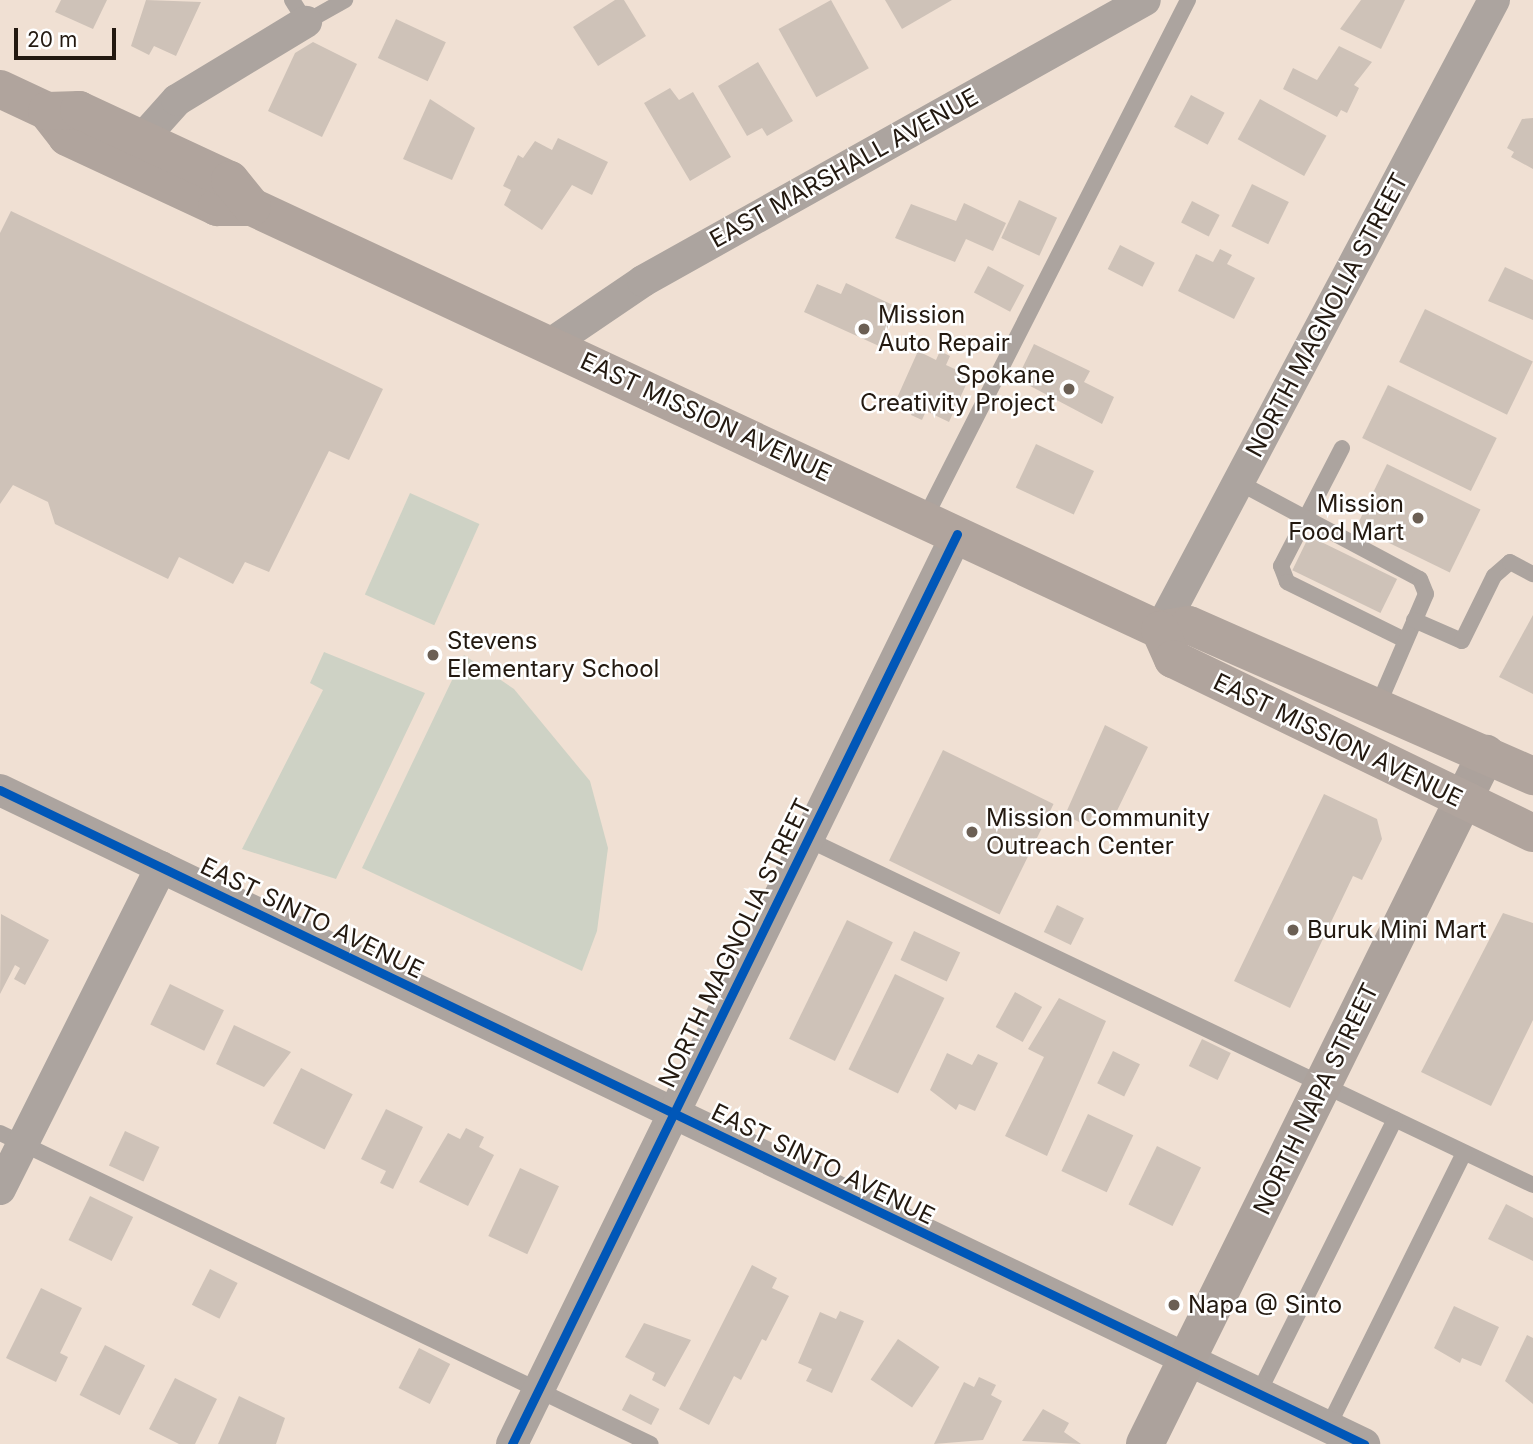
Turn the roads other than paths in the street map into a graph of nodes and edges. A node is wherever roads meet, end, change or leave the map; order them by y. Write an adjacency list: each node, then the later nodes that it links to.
1 (345, 0): 5 (lane)
2 (1145, 0): 10 (street, EAST MARSHALL AVENUE)
3 (1188, 0): 14 (lane)
4 (1494, 0): 12 (street, NORTH MAGNOLIA STREET)
5 (299, 11): 8 (street)
6 (0, 89): 7 (main road, EAST MISSION AVENUE)
7 (47, 111): 8 (main road, EAST MISSION AVENUE); 9 (main road, EAST MISSION AVENUE)
8 (142, 139): 9 (main road, EAST MISSION AVENUE)
9 (252, 207): 10 (main road, EAST MISSION AVENUE)
10 (549, 345): 14 (main road, EAST MISSION AVENUE)
11 (1342, 448): 13 (lane)
12 (1238, 482): 13 (lane); 17 (street, NORTH MAGNOLIA STREET)
13 (1306, 519): 16 (lane); 18 (lane)
14 (941, 526): 17 (main road, EAST MISSION AVENUE); 25 (street, NORTH MAGNOLIA STREET)
15 (1533, 574): 16 (lane)
16 (1414, 621): 18 (lane)
17 (1160, 630): 19 (main road, EAST MISSION AVENUE); 23 (main road, EAST MISSION AVENUE)
18 (1405, 640): 19 (lane)
19 (1377, 708): 20 (main road, EAST MISSION AVENUE)
20 (1486, 754): 21 (main road, EAST MISSION AVENUE); 23 (main road, NORTH NAPA STREET)
21 (1533, 776)
22 (0, 790): 26 (street, EAST SINTO AVENUE)
23 (1463, 801): 24 (main road, EAST MISSION AVENUE); 27 (main road, NORTH NAPA STREET)
24 (1533, 833)
25 (807, 839): 27 (lane); 28 (street, NORTH MAGNOLIA STREET)
26 (161, 867): 28 (street, EAST SINTO AVENUE); 30 (street)
27 (1322, 1085): 29 (lane); 34 (main road, NORTH NAPA STREET)
28 (674, 1114): 34 (street, EAST SINTO AVENUE); 35 (street, NORTH MAGNOLIA STREET)
29 (1395, 1119): 31 (lane); 36 (lane)
30 (11, 1138): 33 (street); 35 (lane)
31 (1464, 1153): 32 (lane); 37 (lane)
32 (1533, 1185)
33 (0, 1188)
34 (1187, 1360): 36 (street, EAST SINTO AVENUE); 40 (main road, NORTH NAPA STREET)
35 (538, 1390): 38 (street, NORTH MAGNOLIA STREET); 39 (lane)
36 (1258, 1394): 37 (street, EAST SINTO AVENUE)
37 (1328, 1427): 41 (street, EAST SINTO AVENUE)
38 (512, 1444)
39 (651, 1444)
40 (1145, 1444)
41 (1364, 1444)

